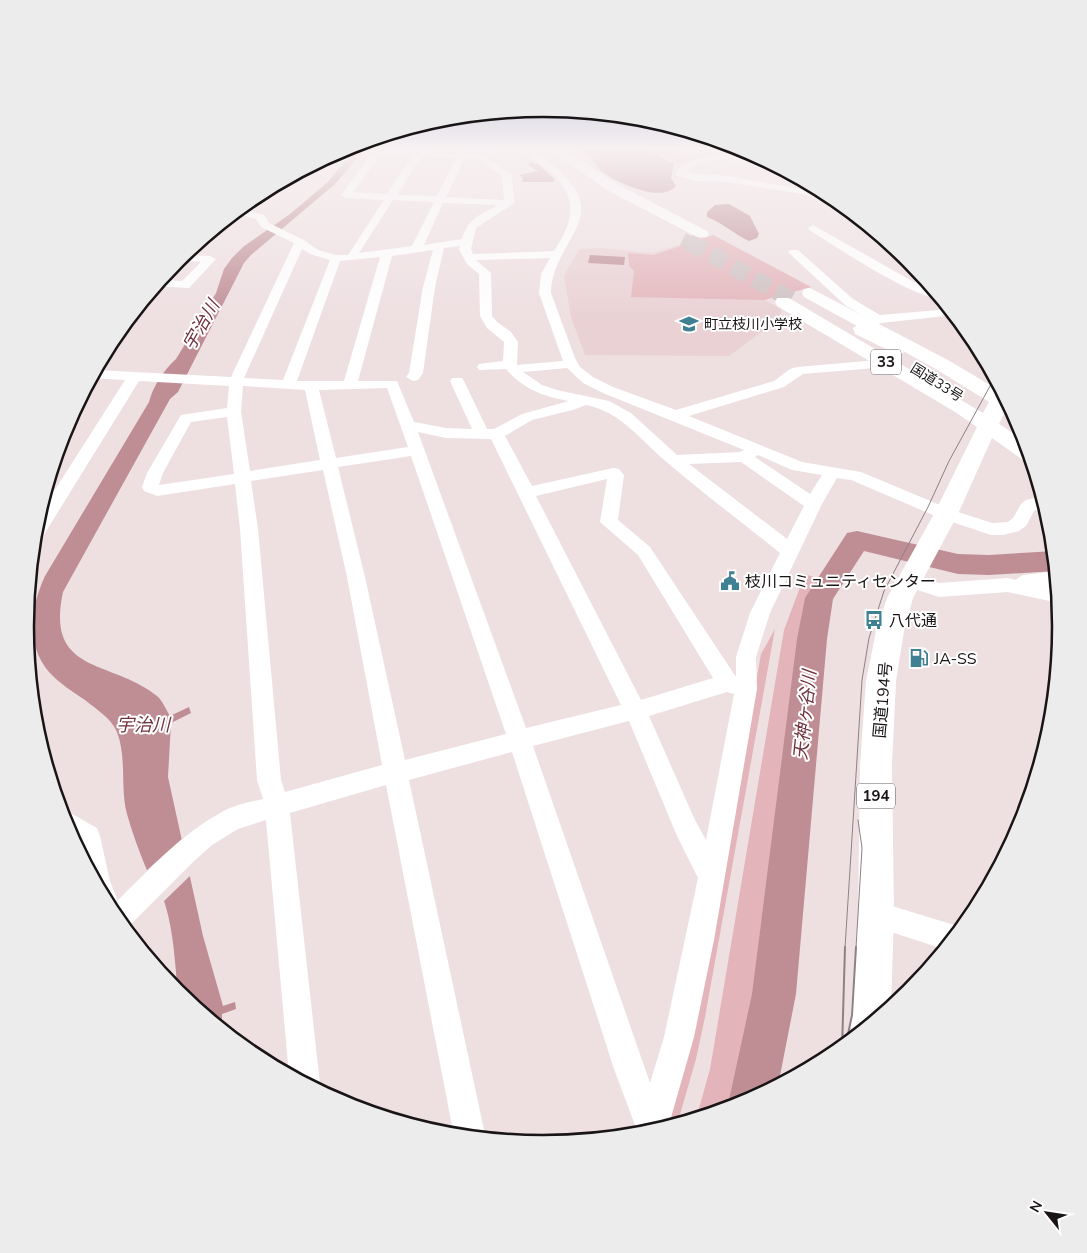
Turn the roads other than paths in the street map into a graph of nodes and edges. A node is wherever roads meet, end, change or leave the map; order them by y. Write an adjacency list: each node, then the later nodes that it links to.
1 (386, 206): 22 (street)
2 (437, 206): 15 (street)
3 (504, 206): 16 (street)
4 (577, 206): 19 (street)
5 (623, 206): 9 (highway)
6 (631, 206): 12 (highway)
7 (649, 206): 11 (highway)
8 (245, 213): 13 (street)
9 (631, 213)
10 (813, 228): 24 (street)
11 (702, 234)
12 (683, 239)
13 (300, 242): 21 (street); 35 (street)
14 (439, 246): 15 (street); 16 (street); 34 (street)
15 (416, 249): 18 (street)
16 (468, 249): 19 (street); 31 (street)
17 (794, 252): 27 (street)
18 (388, 254): 22 (street); 38 (street)
19 (558, 254): 29 (street)
20 (194, 256): 23 (street)
21 (336, 258): 22 (street); 37 (street)
22 (351, 258)
23 (166, 284)
24 (928, 291)
25 (810, 293): 27 (highway, 33)
26 (945, 313): 27 (street)
27 (873, 321): 28 (street); 41 (highway, 33)
28 (886, 362): 45 (street); 48 (highway, 33); 49 (highway, 国道33号 / 33)
29 (571, 364): 31 (street); 43 (street)
30 (484, 367): 31 (street)
31 (512, 367): 40 (street)
32 (101, 374): 33 (street)
33 (141, 376): 35 (street); 62 (street)
34 (413, 377)
35 (236, 381): 37 (street); 44 (street)
36 (457, 381): 50 (street)
37 (288, 385): 39 (street)
38 (350, 385): 39 (street); 47 (street)
39 (311, 386): 55 (street)
40 (585, 400): 46 (street); 50 (street)
41 (1000, 400)
42 (1003, 406): 48 (highway, 国道194号 / 194)
43 (660, 408): 45 (street); 46 (street)
44 (234, 412): 57 (street); 57 (street)
45 (676, 415): 53 (street)
46 (626, 416): 54 (street)
47 (408, 424): 50 (street); 52 (street)
48 (987, 424): 51 (highway); 61 (highway, 国道194号 / 194)
49 (1015, 433)
50 (490, 434): 58 (street)
51 (1020, 447)
52 (416, 450): 55 (street); 70 (street)
53 (750, 453): 54 (street); 56 (street); 60 (street)
54 (673, 460): 63 (street)
55 (328, 464): 57 (street); 71 (street)
56 (832, 472): 60 (street); 61 (street)
57 (242, 477): 72 (street)
58 (526, 492): 68 (street); 69 (street)
59 (1038, 503): 61 (street)
60 (813, 504): 63 (street)
61 (946, 514): 64 (highway, 国道194号 / 194)
62 (46, 518)
63 (790, 551): 68 (street)
64 (911, 576): 66 (street); 77 (highway, 国道194号 / 194)
65 (1051, 579): 66 (street)
66 (1020, 588): 67 (street)
67 (1052, 595)
68 (736, 686): 69 (street); 75 (street)
69 (634, 711): 70 (street); 75 (street)
70 (519, 740): 71 (street); 82 (street)
71 (394, 772): 72 (street); 83 (street)
72 (277, 805): 76 (street); 80 (street)
73 (76, 829): 74 (street)
74 (94, 867)
75 (711, 876): 81 (street)
76 (119, 908)
77 (876, 914): 78 (street); 79 (highway, 国道194号 / 194)
78 (948, 937)
79 (870, 1018)
80 (304, 1076)
81 (653, 1124)
82 (649, 1125)
83 (468, 1130)

